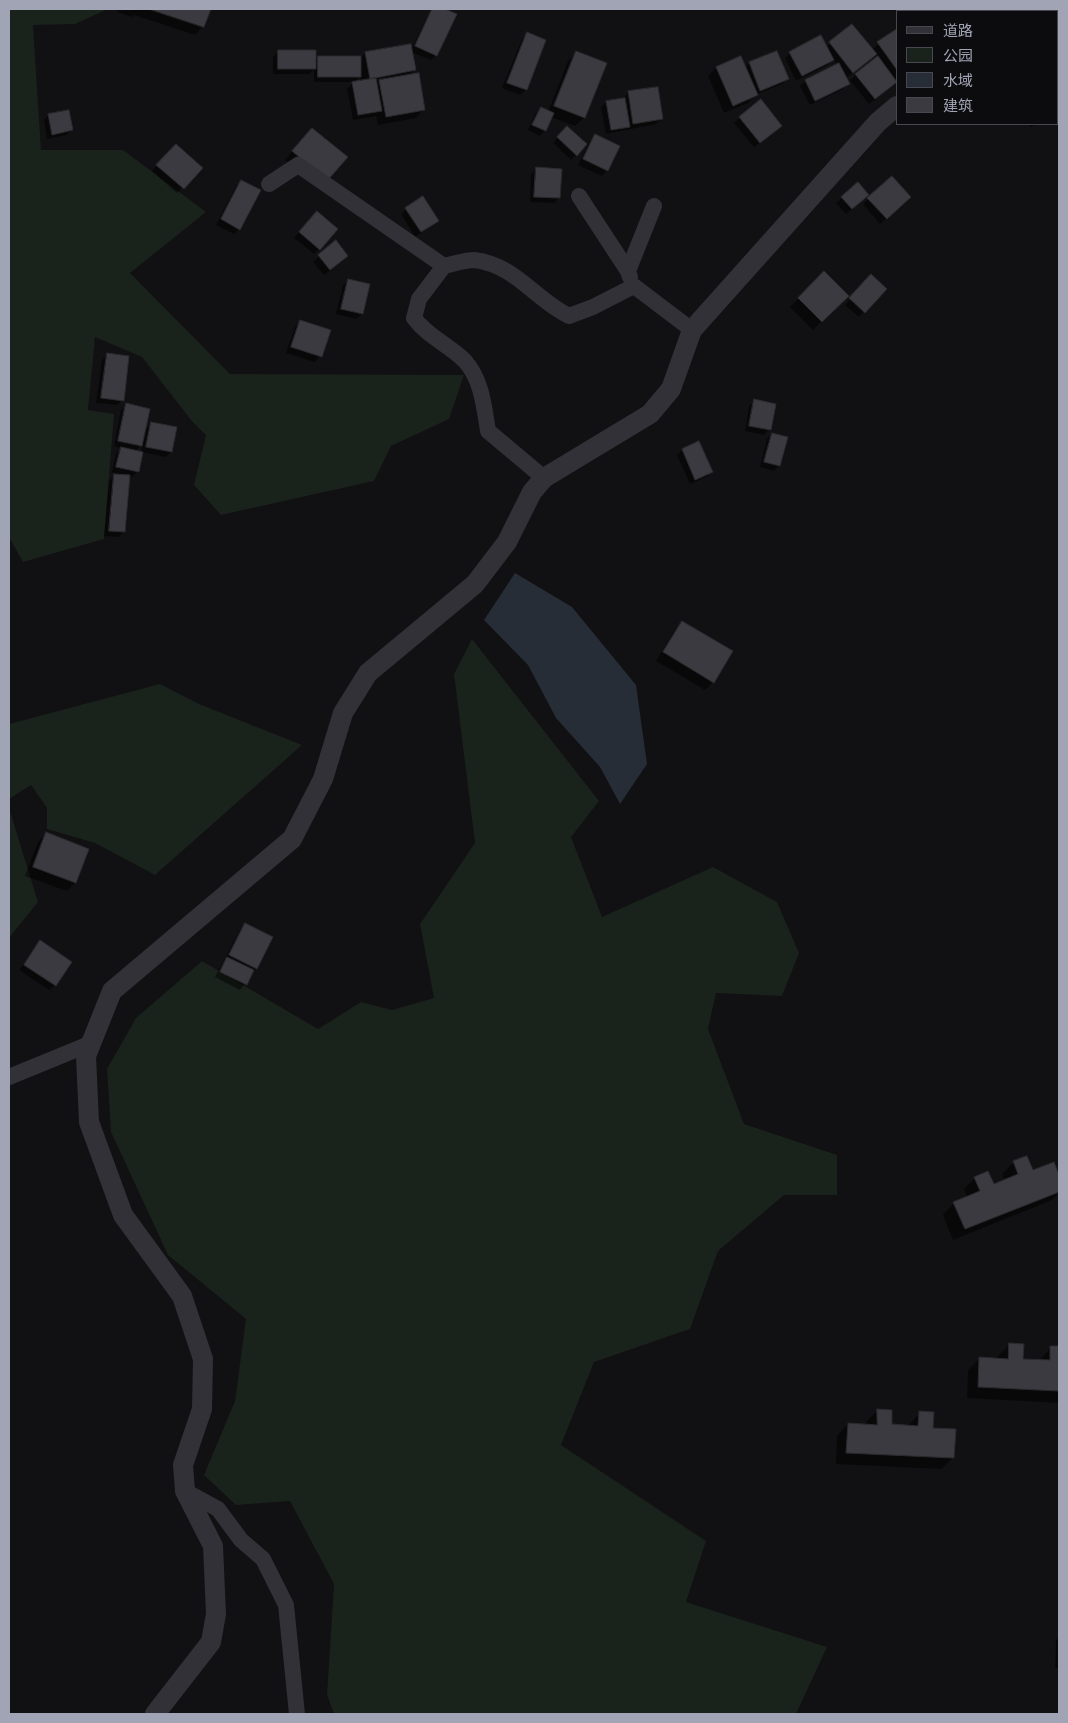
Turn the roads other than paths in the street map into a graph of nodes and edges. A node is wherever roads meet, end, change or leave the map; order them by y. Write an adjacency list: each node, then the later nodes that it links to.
1 (896, 107): 8 (street)
2 (269, 184): 5 (street)
3 (579, 196): 6 (street)
4 (654, 206): 6 (street)
5 (444, 266): 7 (street); 9 (street)
6 (628, 271): 7 (street)
7 (634, 286): 8 (street)
8 (692, 330): 9 (street)
9 (544, 478): 10 (street)
10 (92, 1043): 11 (street); 12 (street)
11 (9, 1077)
12 (185, 1491): 13 (street); 14 (street)
13 (155, 1714)
14 (297, 1714)

